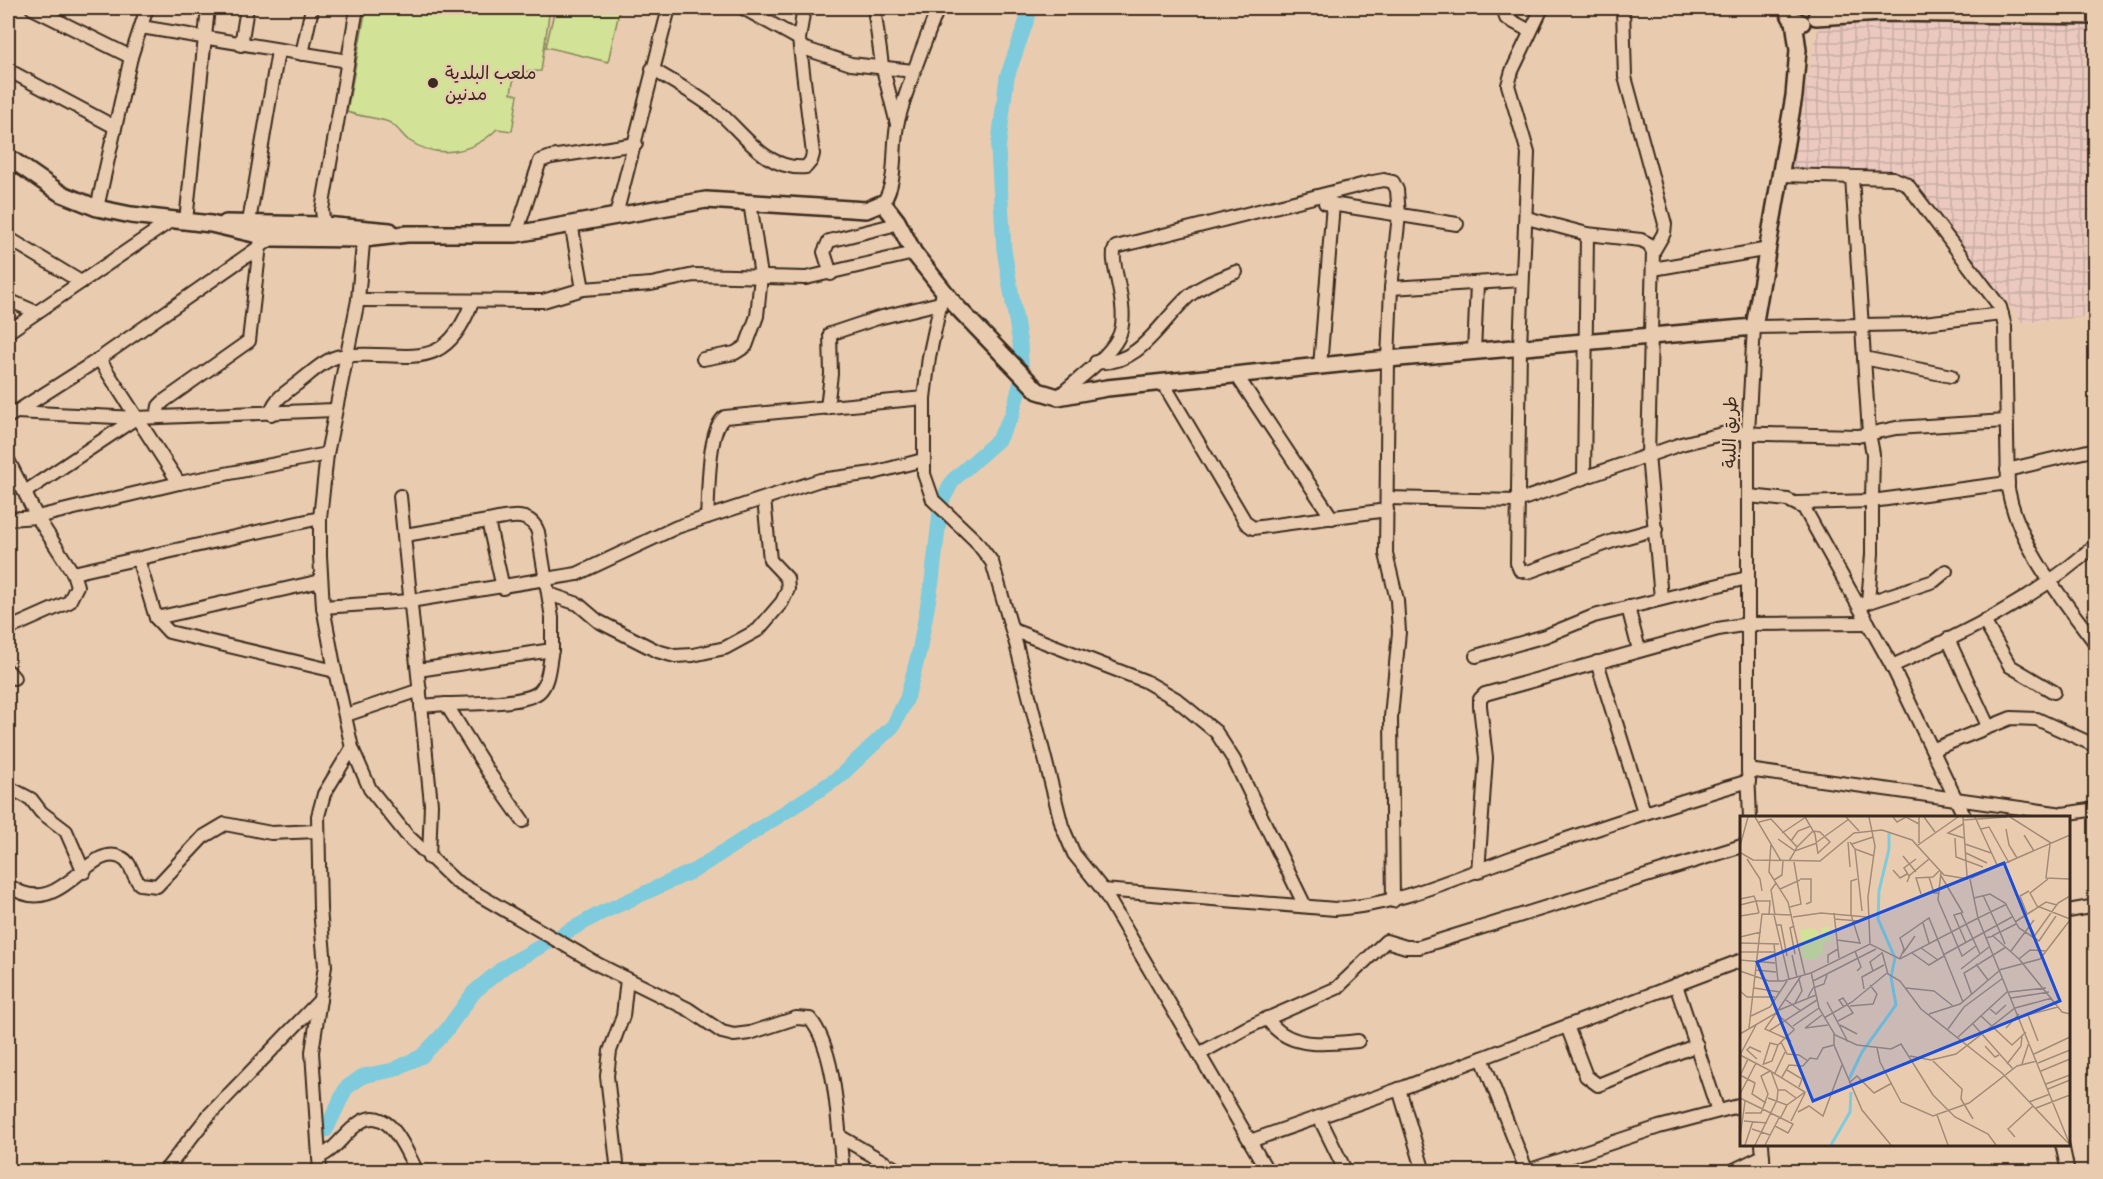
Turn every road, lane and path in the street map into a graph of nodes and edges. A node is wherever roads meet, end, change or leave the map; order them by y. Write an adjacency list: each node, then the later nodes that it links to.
1 (32, 8): 27 (street)
2 (147, 8): 20 (street)
3 (208, 8): 22 (street)
4 (248, 8): 24 (street)
5 (312, 8): 26 (street)
6 (357, 8): 28 (street)
7 (669, 8): 31 (street)
8 (743, 8): 23 (street)
9 (804, 8): 23 (street)
10 (874, 8): 29 (street)
11 (938, 8): 32 (street)
12 (1504, 8): 21 (street)
13 (1542, 8): 21 (street)
14 (1623, 8): 61 (street)
15 (1851, 8): 17 (main road)
16 (2046, 12): 17 (main road); 19 (main road)
17 (1882, 13): 18 (main road)
18 (1799, 14): 37 (main road, طريق اللبة)
19 (2096, 16)
20 (141, 27): 22 (street); 27 (street)
21 (1530, 31): 46 (street)
22 (204, 38): 24 (street); 47 (street)
23 (799, 43): 29 (street); 31 (street)
24 (241, 45): 25 (street)
25 (278, 51): 26 (street); 49 (street)
26 (302, 54): 28 (street)
27 (131, 57): 34 (street)
28 (348, 61): 54 (street)
29 (883, 68): 32 (street); 33 (street)
30 (8, 69): 34 (street)
31 (652, 69): 35 (street)
32 (913, 71): 33 (street)
33 (897, 124): 41 (street)
34 (115, 127): 43 (street)
35 (636, 144): 44 (street); 56 (street)
36 (8, 157): 43 (main road)
37 (1782, 175): 38 (street); 60 (main road, طريق اللبة)
38 (1852, 177): 77 (street); 78 (street)
39 (1309, 200): 42 (street); 45 (street); 90 (street)
40 (750, 202): 41 (main road); 44 (main road); 66 (street)
41 (883, 203): 48 (main road)
42 (1333, 204): 45 (street); 91 (street)
43 (97, 208): 47 (main road)
44 (616, 215): 51 (main road)
45 (1399, 215): 52 (street); 70 (street)
46 (1527, 218): 57 (street); 67 (street)
47 (179, 220): 50 (main road); 68 (street)
48 (897, 221): 62 (main road); 65 (street)
49 (249, 222): 50 (main road); 53 (main road)
50 (211, 224): 59 (main road)
51 (572, 224): 56 (main road); 71 (street)
52 (1457, 224)
53 (295, 225): 54 (main road); 59 (street)
54 (319, 227): 55 (main road); 59 (main road)
55 (364, 233): 56 (main road); 74 (street)
56 (516, 234)
57 (1587, 234): 61 (street); 82 (street)
58 (8, 238): 68 (street)
59 (266, 241): 87 (street); 101 (street)
60 (1769, 249): 63 (street); 79 (main road, طريق اللبة)
61 (1653, 252): 63 (street)
62 (914, 253): 65 (street); 72 (main road)
63 (1653, 269): 81 (street)
64 (1236, 272): 90 (street)
65 (831, 274): 66 (street)
66 (761, 276): 71 (street); 88 (street)
67 (1522, 280): 69 (street); 83 (street)
68 (81, 282): 76 (street)
69 (1477, 284): 70 (street); 84 (street)
70 (1391, 288): 89 (street)
71 (583, 289): 75 (street)
72 (942, 297): 95 (main road); 96 (street); 97 (street)
73 (8, 300): 76 (street)
74 (358, 300): 75 (street); 85 (street)
75 (472, 302): 85 (street)
76 (36, 312): 80 (street)
77 (2001, 314): 78 (street); 103 (street)
78 (1862, 325): 79 (street); 86 (street)
79 (1754, 327): 81 (main road); 104 (street, طريق اللبة)
80 (8, 332)
81 (1651, 336): 82 (main road); 108 (street)
82 (1584, 342): 83 (main road); 112 (street)
83 (1520, 347): 84 (main road); 118 (street)
84 (1474, 352): 89 (main road)
85 (345, 356): 98 (street); 99 (street)
86 (1864, 358): 93 (street); 105 (street)
87 (99, 359): 100 (street); 102 (street)
88 (703, 359)
89 (1388, 359): 91 (main road); 121 (street)
90 (1096, 362): 95 (street)
91 (1320, 368): 92 (main road)
92 (1237, 376): 94 (main road); 125 (street)
93 (1951, 376)
94 (1163, 383): 95 (main road); 125 (street)
95 (1058, 397)
96 (924, 398): 97 (street); 110 (street)
97 (827, 408): 124 (street)
98 (334, 410): 99 (street); 107 (street)
99 (271, 414): 101 (street)
100 (12, 415): 102 (street)
101 (157, 417): 102 (street)
102 (136, 418): 113 (street); 114 (street)
103 (2006, 420): 105 (street); 111 (street)
104 (1748, 433): 105 (street); 108 (street); 116 (street, طريق اللبة)
105 (1869, 433): 119 (street)
106 (2096, 449): 111 (street)
107 (327, 454): 113 (street); 123 (street)
108 (1648, 455): 112 (street); 128 (street)
109 (8, 460): 114 (street)
110 (923, 460): 117 (street); 150 (street)
111 (2008, 476): 119 (street); 137 (street)
112 (1584, 478): 118 (street)
113 (179, 483): 122 (street)
114 (25, 492): 122 (street)
115 (400, 496): 129 (street)
116 (1749, 496): 120 (street); 134 (street, طريق اللبة)
117 (764, 499): 124 (street); 139 (street)
118 (1517, 501): 121 (street); 128 (street)
119 (1872, 501): 120 (street); 142 (street)
120 (1797, 503): 142 (street)
121 (1387, 504): 125 (street); 184 (street)
122 (37, 517): 126 (street); 133 (street)
123 (320, 518): 131 (street); 136 (street)
124 (708, 518): 135 (street)
125 (1332, 518)
126 (8, 519)
127 (488, 521): 129 (street); 135 (street); 138 (street)
128 (1656, 530): 140 (street)
129 (405, 535): 141 (street)
130 (2096, 544): 137 (street)
131 (138, 559): 133 (street); 145 (street)
132 (1946, 571): 142 (street)
133 (73, 573): 149 (street)
134 (1747, 578): 140 (street); 148 (street, طريق اللبة)
135 (547, 580): 138 (street); 139 (street)
136 (321, 581): 143 (street); 145 (street)
137 (2052, 581): 146 (street); 152 (street)
138 (503, 588): 141 (street)
139 (549, 594): 153 (street)
140 (1661, 597): 144 (street)
141 (410, 601): 143 (street); 158 (street)
142 (1864, 604): 147 (street)
143 (323, 607): 159 (street)
144 (1628, 607): 154 (street); 155 (street)
145 (156, 618): 159 (street)
146 (1984, 621): 151 (street); 161 (street)
147 (1868, 622): 148 (street); 157 (street)
148 (1748, 624): 154 (street); 169 (street, طريق اللبة)
149 (8, 629)
150 (1012, 630): 183 (street); 185 (street)
151 (1948, 639): 157 (street); 165 (street)
152 (2095, 643)
153 (552, 650): 158 (street); 162 (street)
154 (1639, 650): 156 (street)
155 (1476, 656)
156 (1597, 662): 173 (street); 181 (street)
157 (1892, 666): 168 (street)
158 (418, 670): 160 (street)
159 (334, 671): 164 (street)
160 (420, 690): 163 (street); 164 (street)
161 (2054, 692)
162 (446, 704): 163 (street); 176 (street)
163 (421, 706): 179 (street)
164 (346, 714): 167 (street)
165 (1988, 726): 166 (street); 168 (street)
166 (2096, 746)
167 (352, 748): 177 (street); 179 (street)
168 (1934, 749): 171 (street)
169 (1748, 776): 171 (street); 173 (street); 174 (street, طريق اللبة)
170 (8, 787): 180 (street)
171 (1957, 800): 172 (street); 175 (street)
172 (2096, 808)
173 (1644, 812): 181 (street)
174 (1750, 816)
175 (1964, 816)
176 (523, 821)
177 (317, 831): 180 (street); 191 (street)
178 (1740, 847): 192 (street)
179 (429, 858): 189 (street)
180 (84, 872): 182 (street)
181 (1478, 872): 184 (street)
182 (8, 885)
183 (1103, 890): 185 (street); 196 (street)
184 (1393, 901): 185 (street)
185 (1305, 906)
186 (2096, 906): 187 (street)
187 (2070, 911)
188 (1740, 961): 190 (street)
189 (627, 979): 202 (street); 211 (street)
190 (1677, 985): 193 (street); 195 (street)
191 (321, 999): 206 (street); 208 (street)
192 (1267, 1018): 194 (street); 196 (street)
193 (1567, 1026): 195 (street); 197 (street)
194 (1358, 1041)
195 (1697, 1045): 200 (street)
196 (1199, 1053): 203 (street)
197 (1482, 1058): 198 (street); 207 (street)
198 (1399, 1089): 201 (street); 216 (street)
199 (1740, 1106): 200 (street)
200 (1718, 1111): 207 (street)
201 (1319, 1117): 203 (street); 215 (street)
202 (839, 1136): 212 (street); 213 (street)
203 (1250, 1141): 214 (street)
204 (2062, 1146): 219 (street)
205 (1763, 1150): 217 (street); 218 (street)
206 (319, 1157): 209 (street); 210 (street)
207 (1526, 1171)
208 (164, 1172)
209 (320, 1172)
210 (417, 1172)
211 (618, 1172)
212 (843, 1172)
213 (901, 1172)
214 (1268, 1172)
215 (1346, 1172)
216 (1424, 1172)
217 (1730, 1172)
218 (1764, 1172)
219 (2068, 1172)

